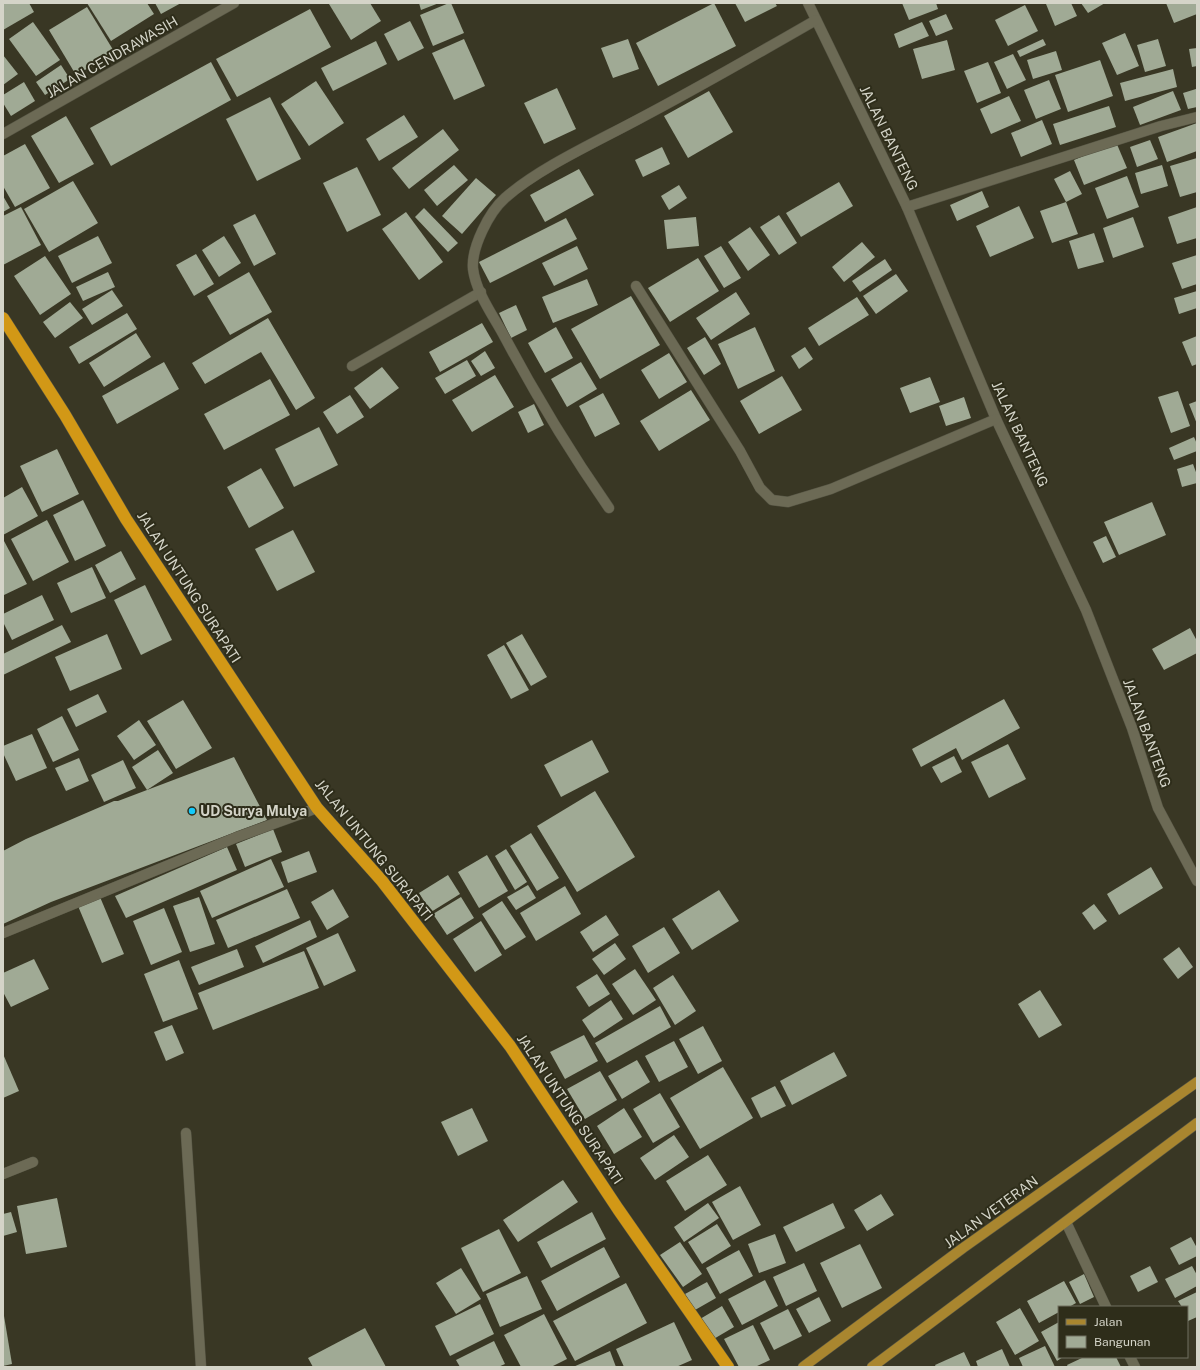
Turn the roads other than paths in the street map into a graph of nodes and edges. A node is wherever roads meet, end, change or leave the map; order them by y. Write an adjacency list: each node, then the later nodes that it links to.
1 (234, 3): 5 (street, JALAN CENDRAWASIH)
2 (808, 3): 3 (street, JALAN BANTENG)
3 (816, 20): 6 (street, JALAN BANTENG); 8 (street)
4 (1197, 117): 6 (street)
5 (3, 134)
6 (907, 207): 11 (street, JALAN BANTENG)
7 (636, 286): 11 (street)
8 (481, 292): 10 (street); 12 (street)
9 (3, 318): 13 (highway, JALAN UNTUNG SURAPATI)
10 (352, 366)
11 (996, 419): 14 (street, JALAN BANTENG)
12 (609, 508)
13 (317, 808): 15 (street); 25 (highway, JALAN UNTUNG SURAPATI)
14 (1197, 881)
15 (3, 933)
16 (1197, 1082): 26 (main road, JALAN VETERAN)
17 (1197, 1123): 21 (main road)
18 (186, 1133): 24 (street)
19 (33, 1162): 20 (street)
20 (3, 1174)
21 (1066, 1222): 22 (street); 27 (main road)
22 (1106, 1306)
23 (1130, 1358): 28 (street)
24 (201, 1367)
25 (728, 1367)
26 (803, 1367)
27 (872, 1367)
28 (1135, 1367)

